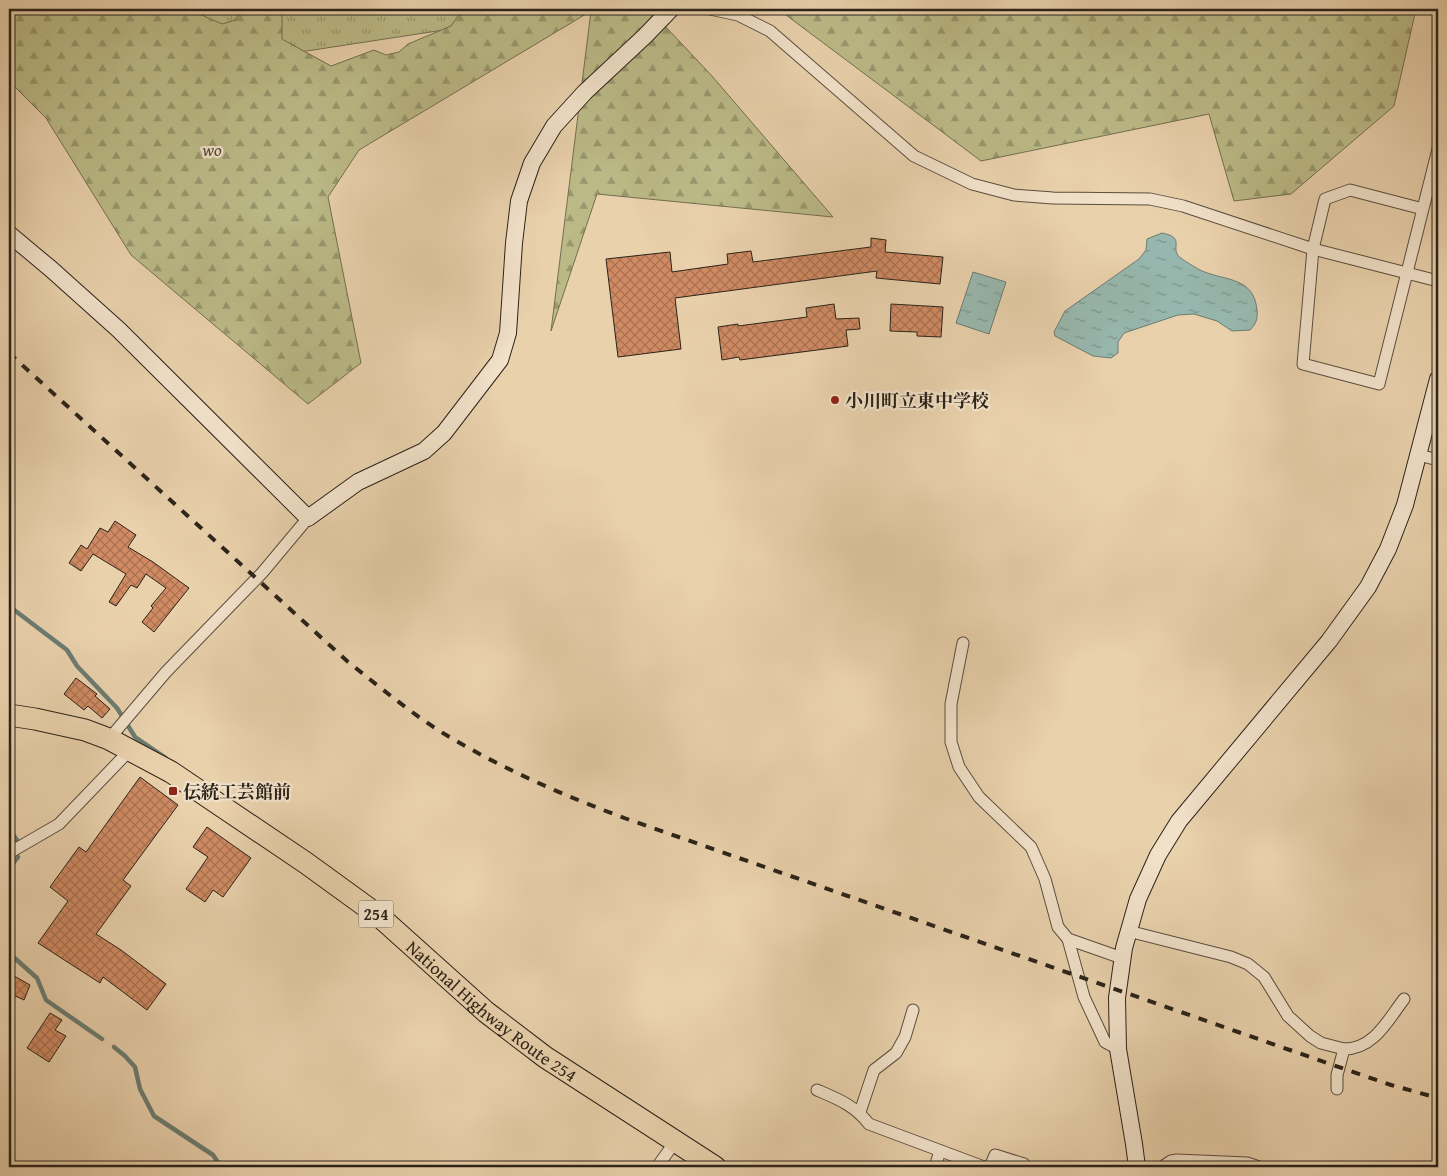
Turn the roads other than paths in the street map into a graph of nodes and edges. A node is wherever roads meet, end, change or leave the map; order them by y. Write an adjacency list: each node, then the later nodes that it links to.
1 (670, 9): 12 (street)
2 (710, 9): 6 (street)
3 (1438, 149): 4 (street)
4 (1423, 209): 6 (street); 7 (street)
5 (9, 234): 12 (street)
6 (1313, 249): 7 (street); 7 (street)
7 (1407, 273): 8 (street)
8 (1438, 282)
9 (1438, 379): 10 (street)
10 (1419, 455): 11 (street); 18 (street)
11 (1438, 460)
12 (308, 518): 15 (street)
13 (963, 643): 19 (street)
14 (9, 715): 15 (highway, National Highway Route 254 / 254)
15 (109, 739): 16 (highway, National Highway Route 254 / 254)
16 (130, 750): 17 (street); 28 (highway, National Highway Route 254 / 254)
17 (9, 853)
18 (1128, 931): 20 (street); 24 (street)
19 (1068, 939): 20 (street); 23 (street)
20 (1122, 958): 23 (street)
21 (1404, 999): 24 (street)
22 (913, 1010): 27 (street)
23 (1118, 1048): 36 (street)
24 (1344, 1050): 25 (street)
25 (1337, 1089)
26 (817, 1090): 27 (street)
27 (860, 1112): 29 (street)
28 (675, 1142): 31 (street); 32 (highway, National Highway Route 254 / 254)
29 (940, 1151): 33 (street); 34 (street)
30 (1024, 1164): 35 (street)
31 (657, 1167)
32 (715, 1167)
33 (935, 1167)
34 (984, 1167)
35 (990, 1167)
36 (1137, 1167)
37 (1162, 1167): 38 (street)
38 (1259, 1167)

